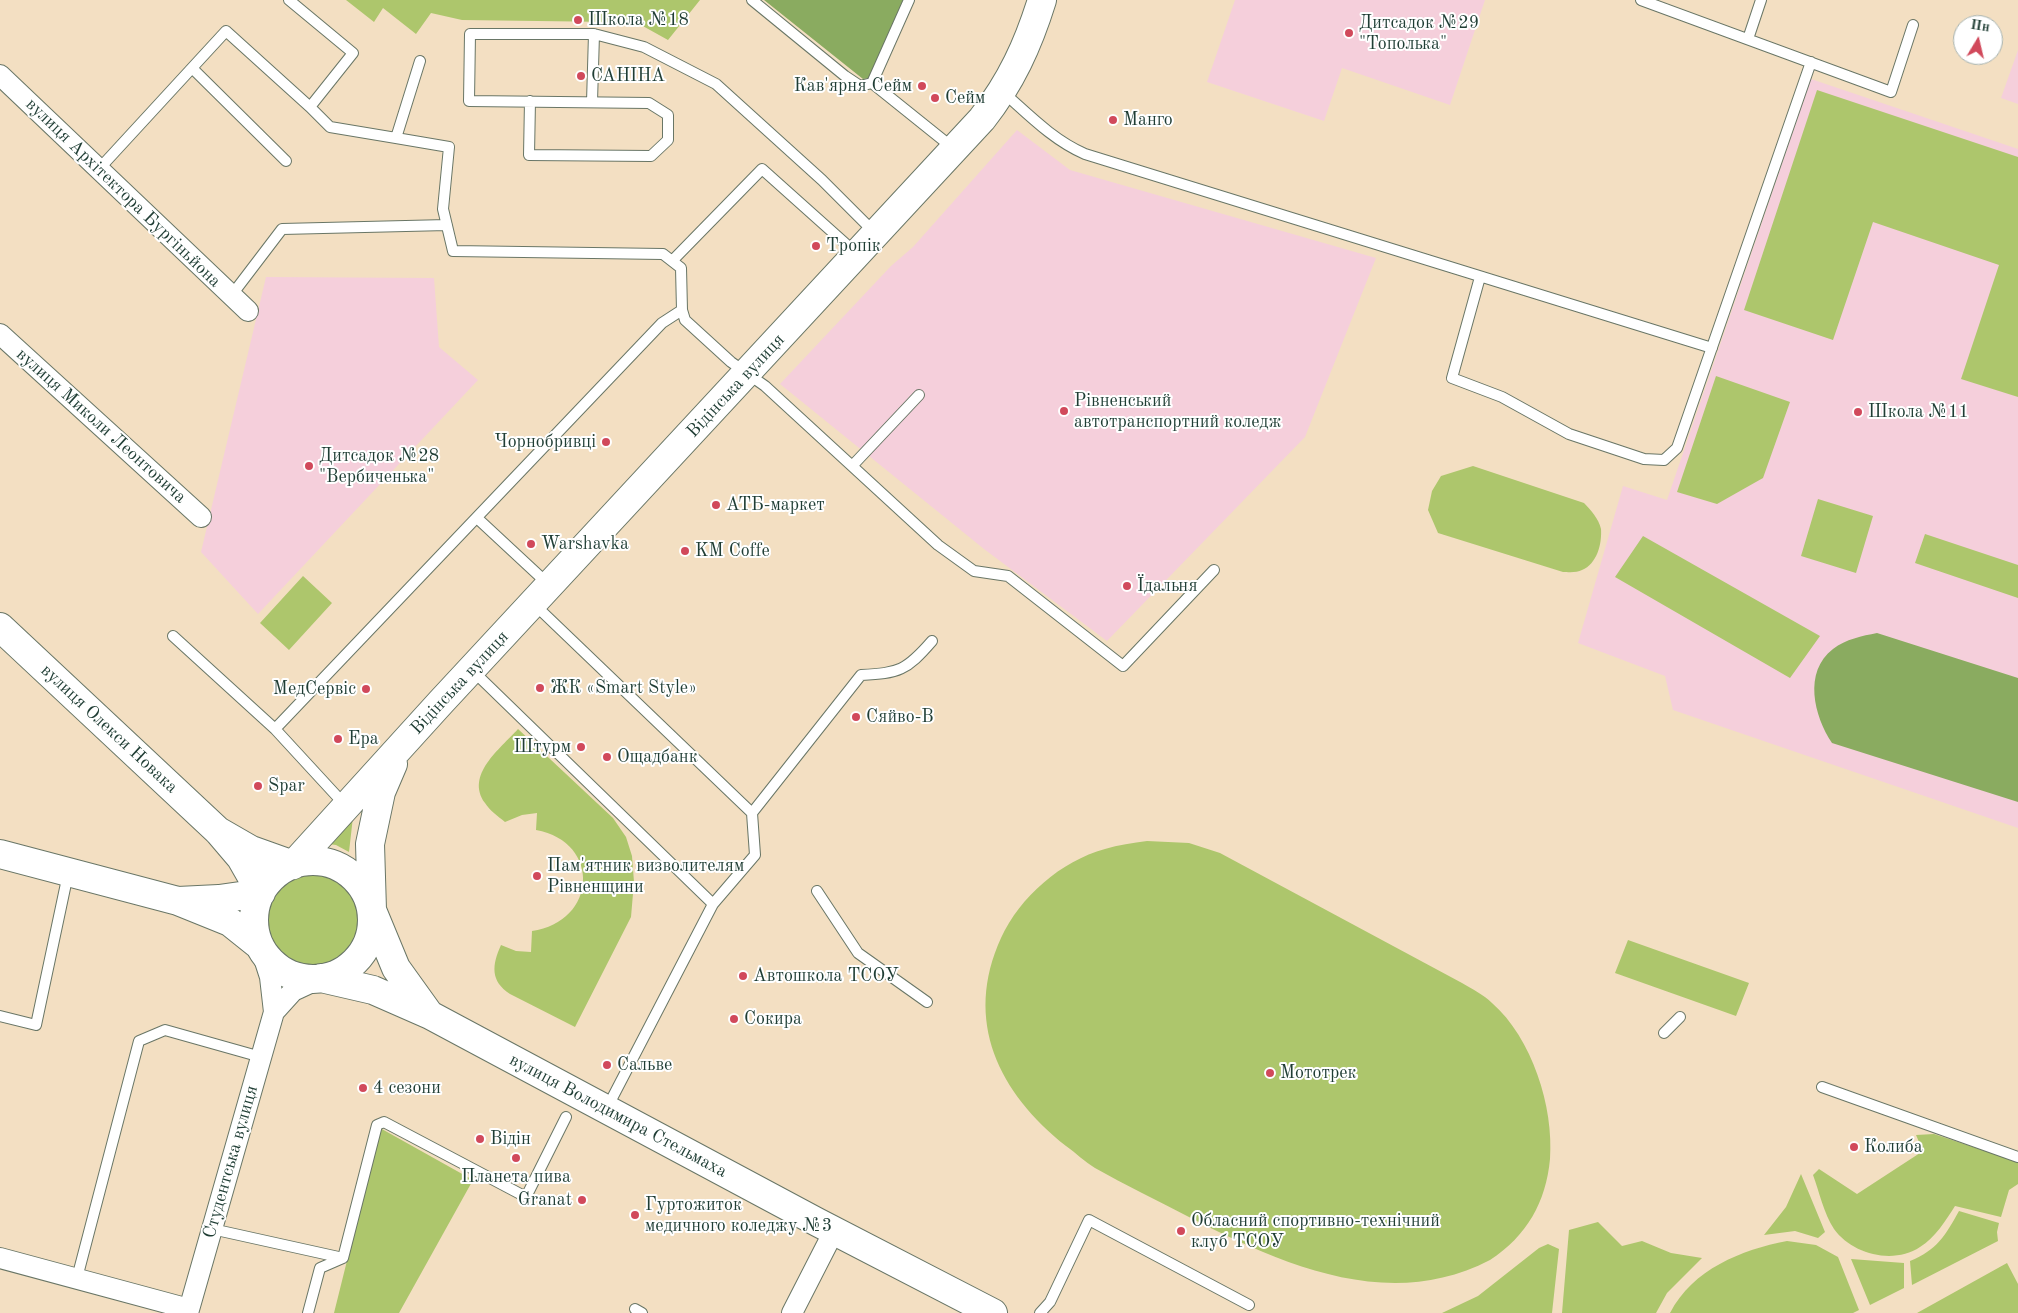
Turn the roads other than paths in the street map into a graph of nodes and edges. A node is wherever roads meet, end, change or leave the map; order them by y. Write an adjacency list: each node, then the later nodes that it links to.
1 (289, 0): 18 (lane)
2 (752, 0): 14 (lane)
3 (909, 0): 14 (lane)
4 (1042, 0): 15 (main road, Відінська вулиця)
5 (1641, 0): 9 (lane)
6 (1761, 0): 9 (lane)
7 (1913, 25): 11 (lane)
8 (594, 34): 16 (lane); 17 (lane); 24 (lane)
9 (1748, 39): 11 (lane)
10 (420, 61): 19 (lane)
11 (1811, 62): 32 (lane)
12 (192, 68): 18 (lane); 21 (lane); 22 (lane)
13 (0, 75): 22 (street, вулиця Архітектора Бургіньйона)
14 (872, 83): 20 (lane)
15 (1003, 92): 20 (main road, Відінська вулиця); 27 (lane)
16 (530, 101): 17 (lane); 17 (lane)
17 (592, 102)
18 (310, 107): 19 (lane)
19 (396, 138): 23 (lane)
20 (955, 150): 24 (main road, Відінська вулиця)
21 (286, 161)
22 (99, 169): 28 (street, вулиця Архітектора Бургіньйона)
23 (447, 225): 26 (lane); 28 (lane)
24 (877, 235): 25 (main road, Відінська вулиця)
25 (858, 255): 26 (lane); 33 (main road, Відінська вулиця)
26 (672, 261): 29 (lane)
27 (1480, 277): 32 (lane); 32 (lane)
28 (231, 296): 30 (street, вулиця Архітектора Бургіньйона)
29 (682, 310): 33 (lane); 37 (lane)
30 (248, 311)
31 (0, 334): 36 (street, вулиця Миколи Леонтовича)
32 (1712, 348)
33 (747, 374): 35 (lane); 39 (main road, Відінська вулиця)
34 (919, 395): 35 (lane)
35 (853, 465): 38 (lane)
36 (201, 517)
37 (478, 518): 39 (lane); 44 (lane)
38 (1214, 570)
39 (542, 595): 43 (main road, Відінська вулиця); 47 (lane)
40 (0, 627): 48 (main road, вулиця Олекси Новака)
41 (173, 636): 44 (lane)
42 (932, 641): 47 (lane)
43 (472, 669): 45 (main road, Відінська вулиця); 55 (lane)
44 (275, 730): 46 (lane)
45 (398, 751): 46 (main road, Відінська вулиця); 56 (main road, Відінська вулиця)
46 (346, 807): 50 (main road, Відінська вулиця)
47 (752, 813): 55 (lane)
48 (218, 831): 50 (main road, вулиця Олекси Новака); 53 (main road, вулиця Олекси Новака)
49 (0, 854): 51 (main road)
50 (293, 864): 53 (main road); 56 (main road)
51 (68, 873): 54 (main road); 62 (lane)
52 (817, 891): 59 (lane)
53 (260, 893): 54 (main road); 57 (main road)
54 (178, 901): 57 (main road)
55 (714, 904): 67 (lane)
56 (372, 910): 58 (main road); 61 (main road, вулиця Володимира Стельмаха)
57 (260, 946): 58 (main road); 60 (street)
58 (322, 978): 60 (street); 61 (main road, вулиця Володимира Стельмаха)
59 (927, 1002)
60 (274, 1012): 65 (street, Студентська вулиця)
61 (430, 1015): 67 (main road, вулиця Володимира Стельмаха)
62 (0, 1016)
63 (1680, 1017): 64 (lane)
64 (1664, 1033)
65 (261, 1057): 70 (street, Студентська вулиця); 74 (lane)
66 (1822, 1087): 69 (lane)
67 (606, 1109): 71 (main road, вулиця Володимира Стельмаха)
68 (566, 1117): 73 (lane)
69 (2018, 1158)
70 (212, 1229): 73 (lane); 76 (street, Студентська вулиця)
71 (834, 1231): 78 (street); 79 (main road, вулиця Володимира Стельмаха)
72 (0, 1258): 74 (street)
73 (343, 1258): 77 (lane)
74 (77, 1278): 76 (street)
75 (1249, 1305): 80 (lane)
76 (188, 1311)
77 (308, 1313)
78 (792, 1313)
79 (993, 1313)
80 (1040, 1313)

